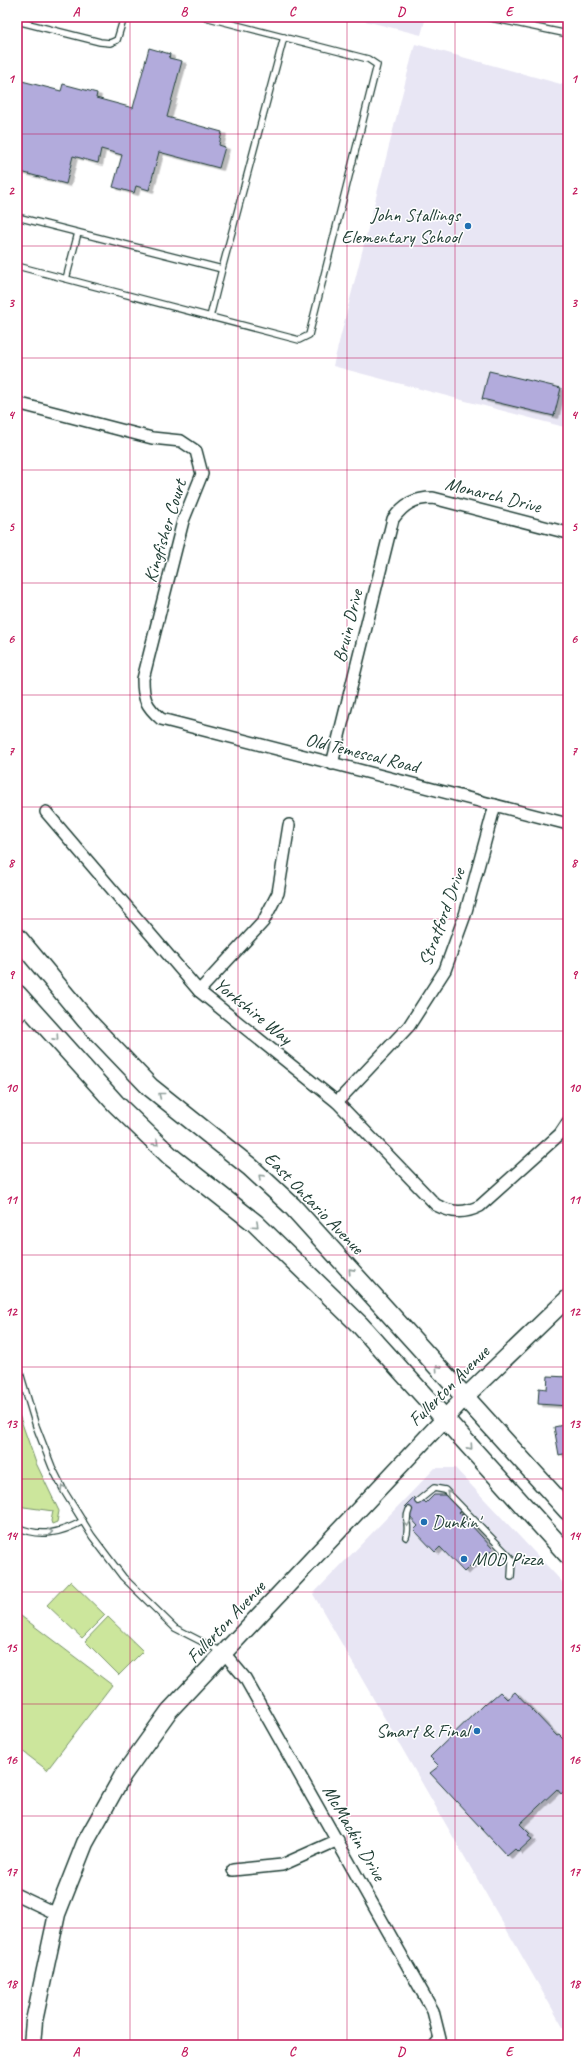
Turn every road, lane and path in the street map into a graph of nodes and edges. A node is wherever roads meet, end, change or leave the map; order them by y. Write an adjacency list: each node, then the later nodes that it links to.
1 (124, 17): 4 (lane)
2 (204, 17): 6 (lane)
3 (486, 17): 5 (lane)
4 (17, 20)
5 (568, 34)
6 (284, 37): 10 (lane); 12 (lane)
7 (17, 217): 8 (lane)
8 (78, 233): 10 (lane); 11 (lane)
9 (17, 266): 11 (lane)
10 (222, 269): 12 (lane)
11 (66, 279): 12 (lane)
12 (210, 316)
13 (17, 403): 16 (street, Kingfisher Court)
14 (408, 502): 15 (street, Monarch Drive); 17 (street, Bruin Drive)
15 (568, 533)
16 (150, 709): 17 (street, Old Temescal Road)
17 (332, 764): 18 (street, Old Temescal Road)
18 (495, 805): 20 (street, Old Temescal Road); 26 (street, Stratford Drive)
19 (46, 812): 23 (street, Yorkshire Way)
20 (568, 824)
21 (289, 825): 23 (street)
22 (17, 937): 32 (main road, East Ontario Avenue, one-way to 22)
23 (200, 991): 26 (street, Yorkshire Way)
24 (17, 994): 25 (main road)
25 (22, 1017): 33 (main road, one-way to 33)
26 (337, 1102): 28 (street, Yorkshire Way)
27 (568, 1122): 28 (street)
28 (560, 1134): 29 (street)
29 (568, 1142)
30 (568, 1298): 32 (main road, Fullerton Avenue)
31 (17, 1363): 37 (lane, one-way to 31)
32 (465, 1397): 33 (main road, Fullerton Avenue); 36 (main road, East Ontario Avenue)
33 (444, 1418): 40 (main road, one-way to 40); 42 (main road, Fullerton Avenue)
34 (418, 1501): 41 (lane, one-way to 34)
35 (409, 1510): 39 (lane, one-way to 39)
36 (568, 1511)
37 (83, 1521): 38 (lane, one-way to 37); 42 (lane)
38 (17, 1527)
39 (406, 1538)
40 (568, 1555)
41 (511, 1577)
42 (224, 1653): 43 (street, McMackin Drive); 46 (main road, Fullerton Avenue)
43 (338, 1840): 44 (street); 47 (street, McMackin Drive)
44 (233, 1870)
45 (17, 1895): 46 (street)
46 (57, 1914): 48 (main road, Fullerton Avenue)
47 (438, 2042)
48 (32, 2045)

